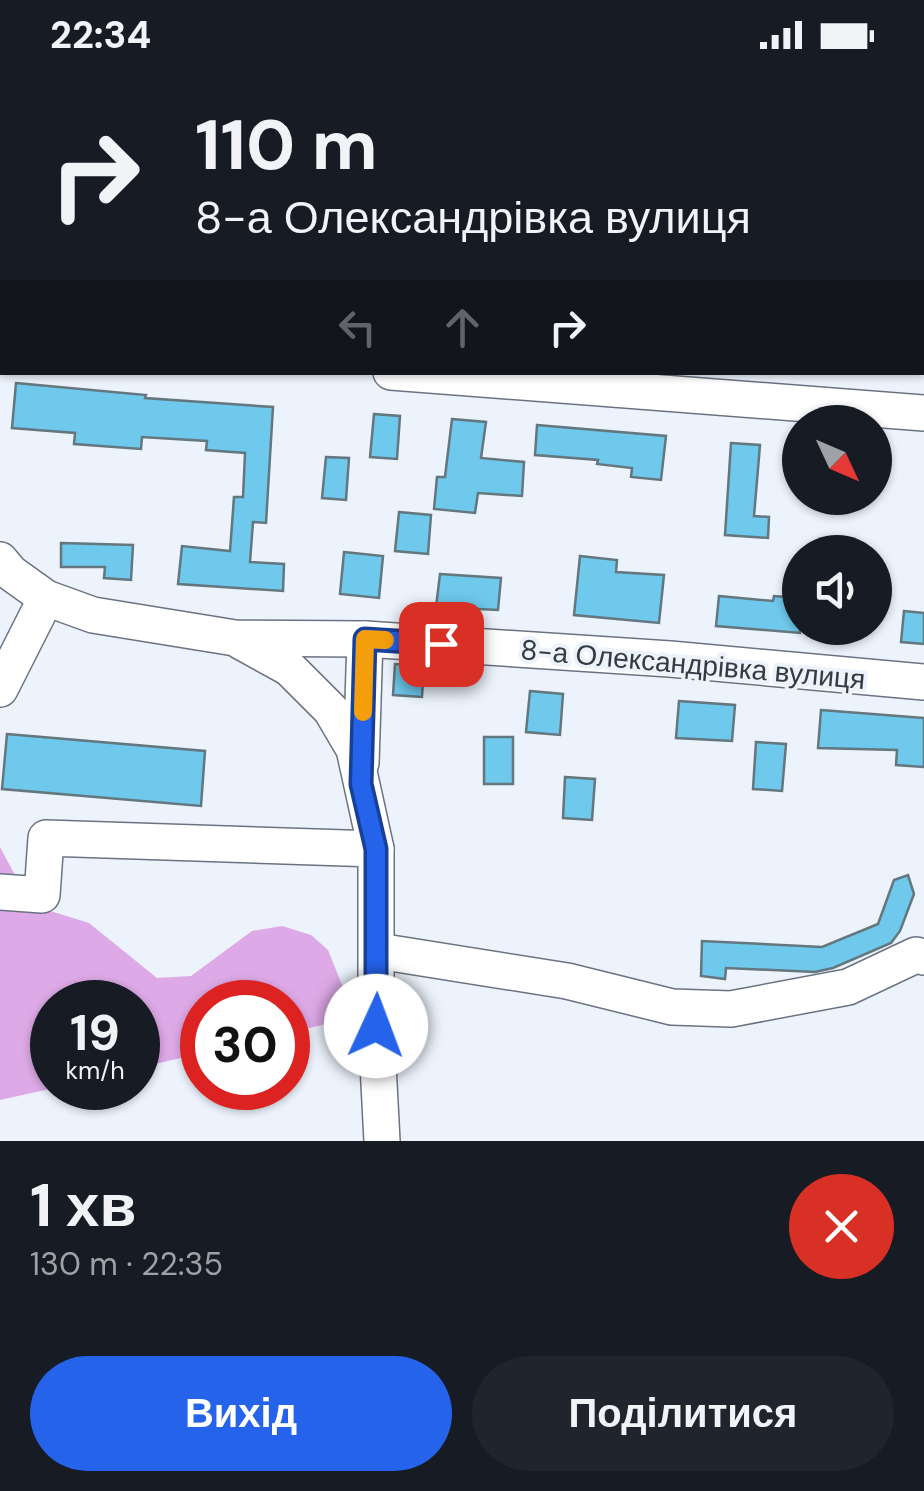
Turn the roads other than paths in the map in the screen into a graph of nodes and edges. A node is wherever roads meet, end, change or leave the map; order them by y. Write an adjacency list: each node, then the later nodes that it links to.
1 (430, 375): 2 (street)
2 (924, 413)
3 (0, 560): 4 (street, 8-а Олександрівка вулиця)
4 (46, 598): 5 (street, 8-а Олександрівка вулиця); 8 (street)
5 (235, 638): 6 (street, 8-а Олександрівка вулиця); 9 (street)
6 (365, 639): 7 (street, 8-а Олександрівка вулиця); 9 (street)
7 (924, 682)
8 (0, 689)
9 (361, 784): 10 (street)
10 (376, 849): 11 (street); 12 (street)
11 (0, 892)
12 (378, 950): 13 (street); 14 (street)
13 (924, 957)
14 (382, 1141)

